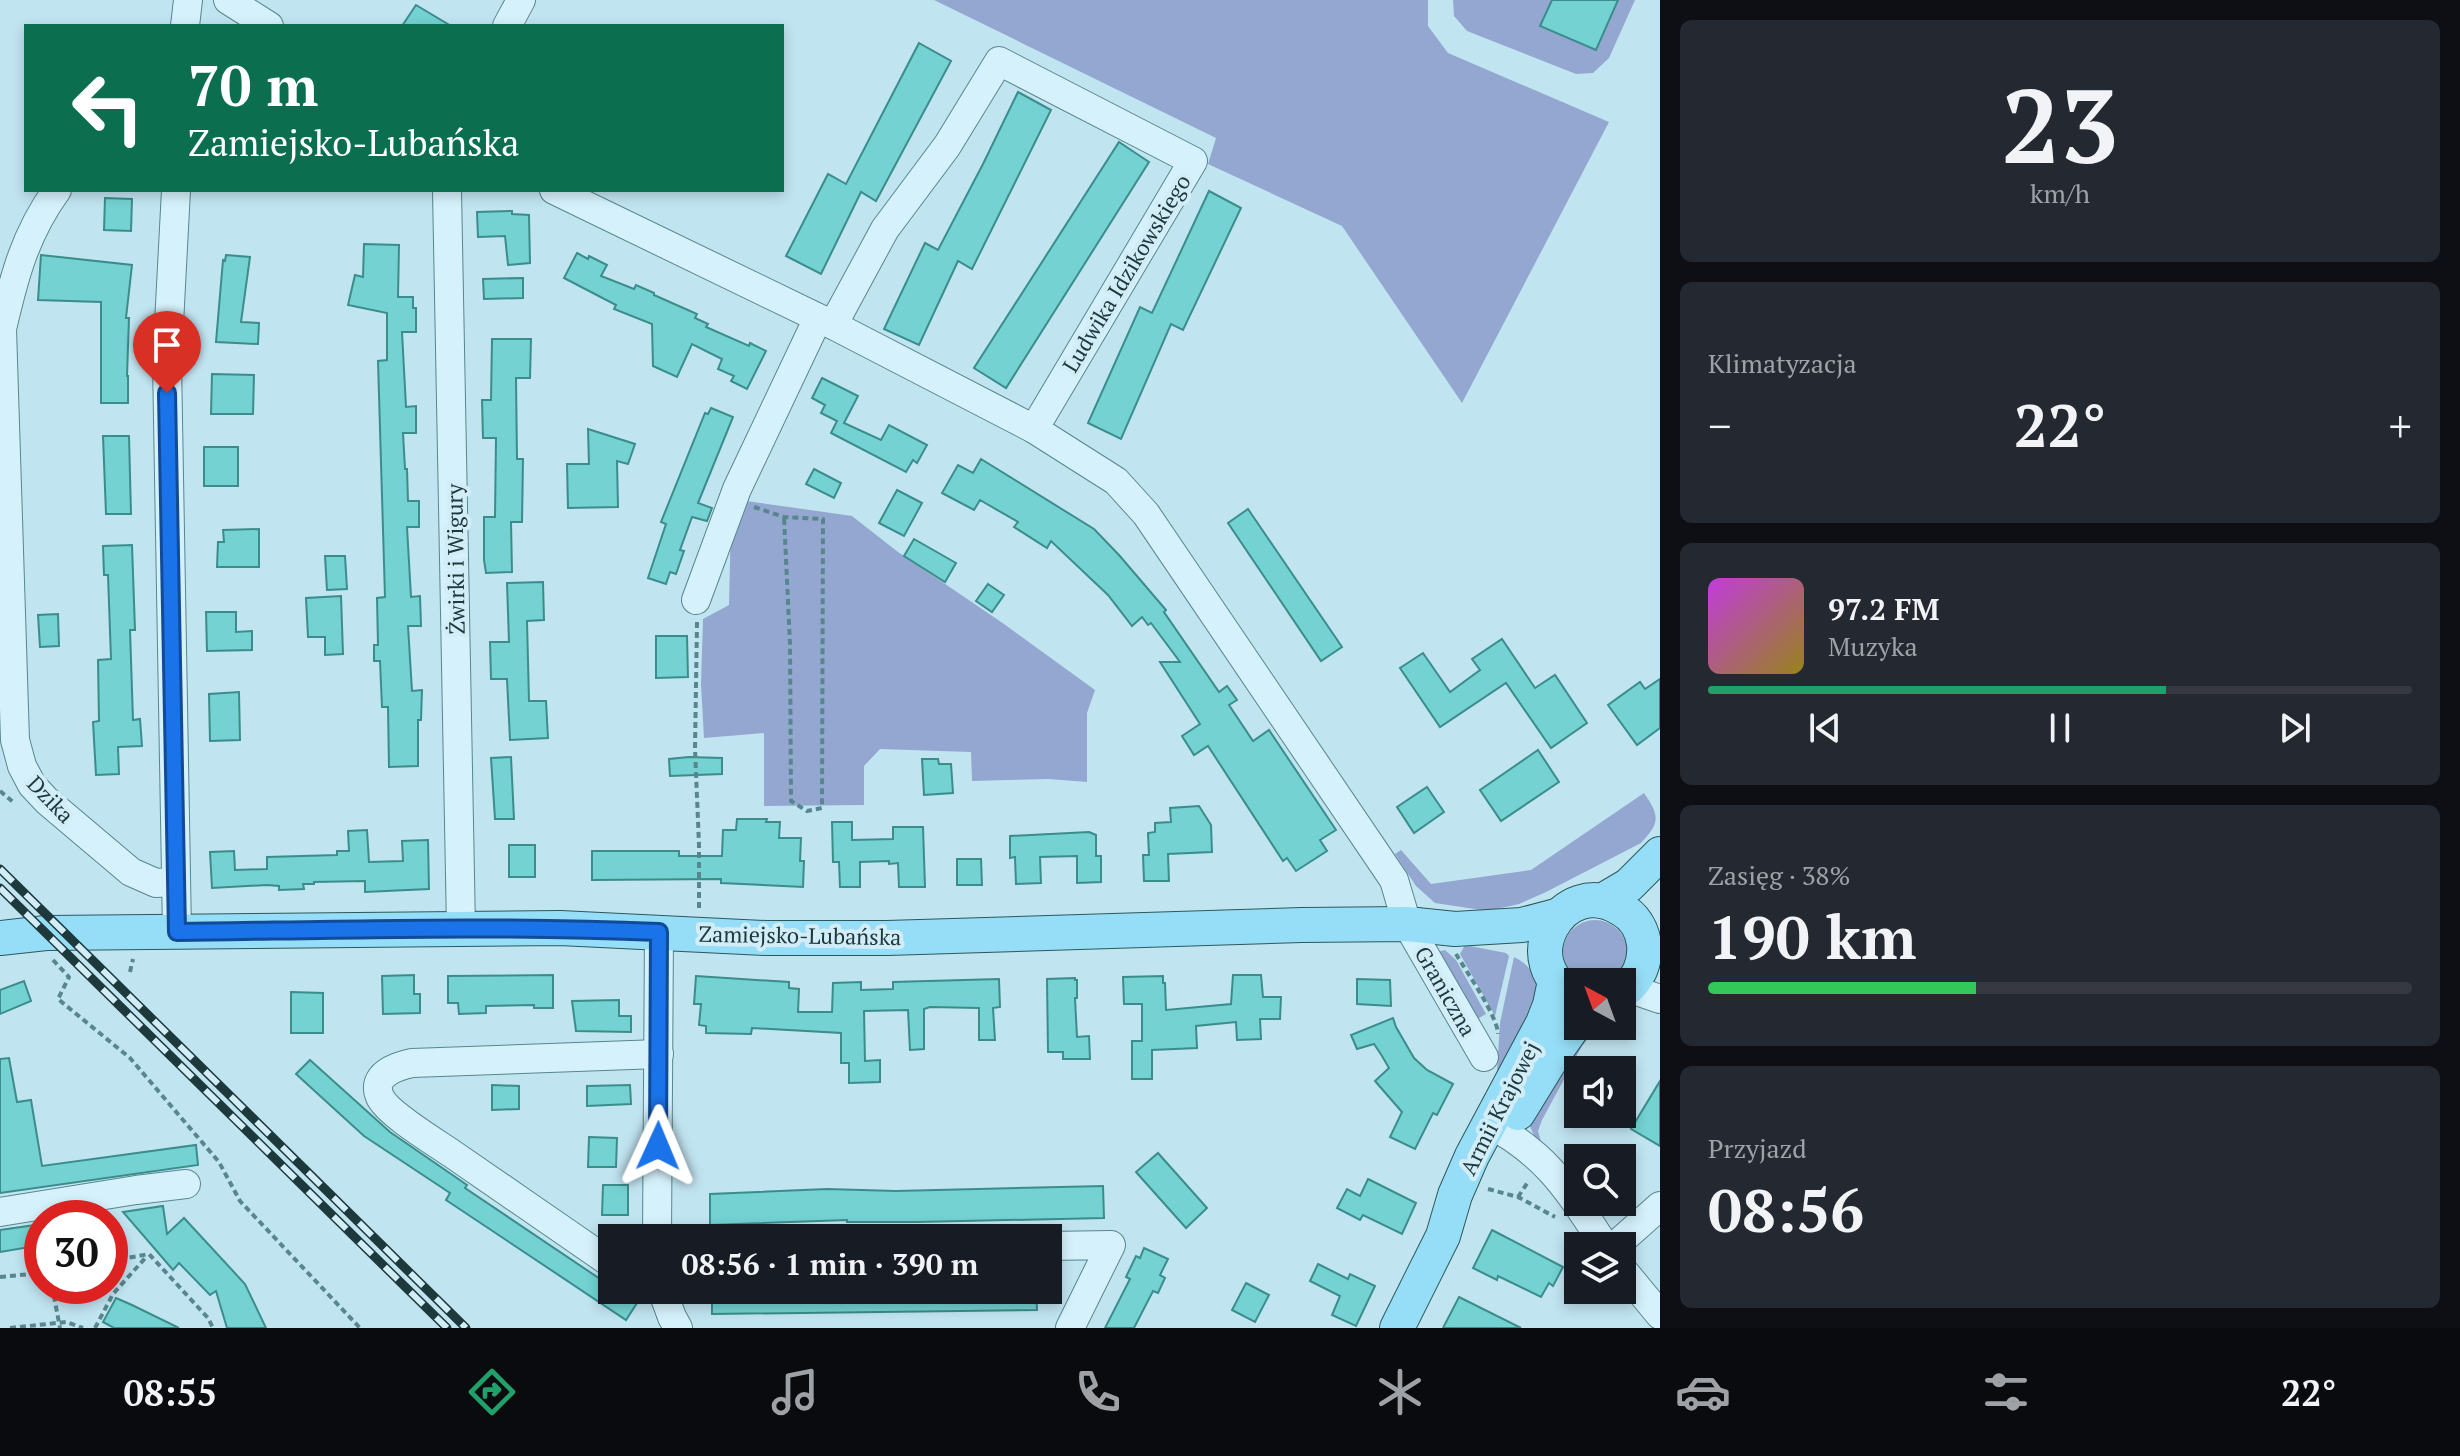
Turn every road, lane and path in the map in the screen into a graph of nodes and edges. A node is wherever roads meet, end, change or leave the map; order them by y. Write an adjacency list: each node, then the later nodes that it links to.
1 (188, 0): 4 (street)
2 (228, 0): 5 (street)
3 (521, 0): 6 (street)
4 (185, 24)
5 (266, 24)
6 (508, 24)
7 (56, 192): 18 (street, Dzika)
8 (176, 192): 18 (street)
9 (447, 192): 22 (street, Żwirki i Wigury)
10 (558, 192): 11 (street)
11 (826, 322): 12 (street); 12 (street, Ludwika Idzikowskiego); 13 (street)
12 (1034, 429): 21 (street)
13 (733, 499): 14 (path); 15 (street)
14 (784, 517): 14 (path)
15 (696, 600): 26 (path)
16 (1660, 854): 19 (main road)
17 (1660, 874): 28 (main road)
18 (174, 882): 24 (street)
19 (1602, 901): 20 (main road, Zamiejsko-Lubańska); 28 (main road)
20 (1560, 915): 23 (main road, Zamiejsko-Lubańska); 31 (main road, Armii Krajowej)
21 (1407, 924): 23 (main road, Zamiejsko-Lubańska); 26 (main road, Zamiejsko-Lubańska); 36 (street, Graniczna)
22 (461, 928): 24 (main road, Zamiejsko-Lubańska); 25 (main road, Zamiejsko-Lubańska)
23 (1455, 929): 31 (main road, Zamiejsko-Lubańska)
24 (177, 932): 27 (main road, Zamiejsko-Lubańska)
25 (659, 932): 26 (main road, Zamiejsko-Lubańska); 35 (street)
26 (696, 934)
27 (0, 938)
28 (1648, 947): 30 (main road)
29 (44, 959): 61 (path)
30 (1636, 978)
31 (1560, 982): 37 (main road, Armii Krajowej)
32 (1636, 993): 33 (street)
33 (1660, 999)
34 (1564, 1040): 37 (main road, Armii Krajowej)
35 (659, 1054): 43 (street); 48 (street)
36 (1484, 1057)
37 (1497, 1128): 44 (street); 64 (main road, Armii Krajowej)
38 (186, 1184): 41 (street)
39 (1488, 1189): 42 (path)
40 (1660, 1206): 45 (street)
41 (0, 1212)
42 (1557, 1218)
43 (657, 1224)
44 (1596, 1232)
45 (1631, 1232)
46 (1062, 1246): 63 (street)
47 (149, 1254): 49 (path); 59 (path); 60 (path)
48 (598, 1254)
49 (128, 1258)
50 (24, 1275): 51 (path)
51 (0, 1277)
52 (1636, 1286): 55 (street)
53 (55, 1304): 56 (path)
54 (667, 1304): 62 (street)
55 (1660, 1315)
56 (59, 1325): 57 (path); 58 (path)
57 (10, 1328)
58 (83, 1328)
59 (95, 1328)
60 (213, 1328)
61 (360, 1328)
62 (678, 1328)
63 (1070, 1328)
64 (1397, 1328)

